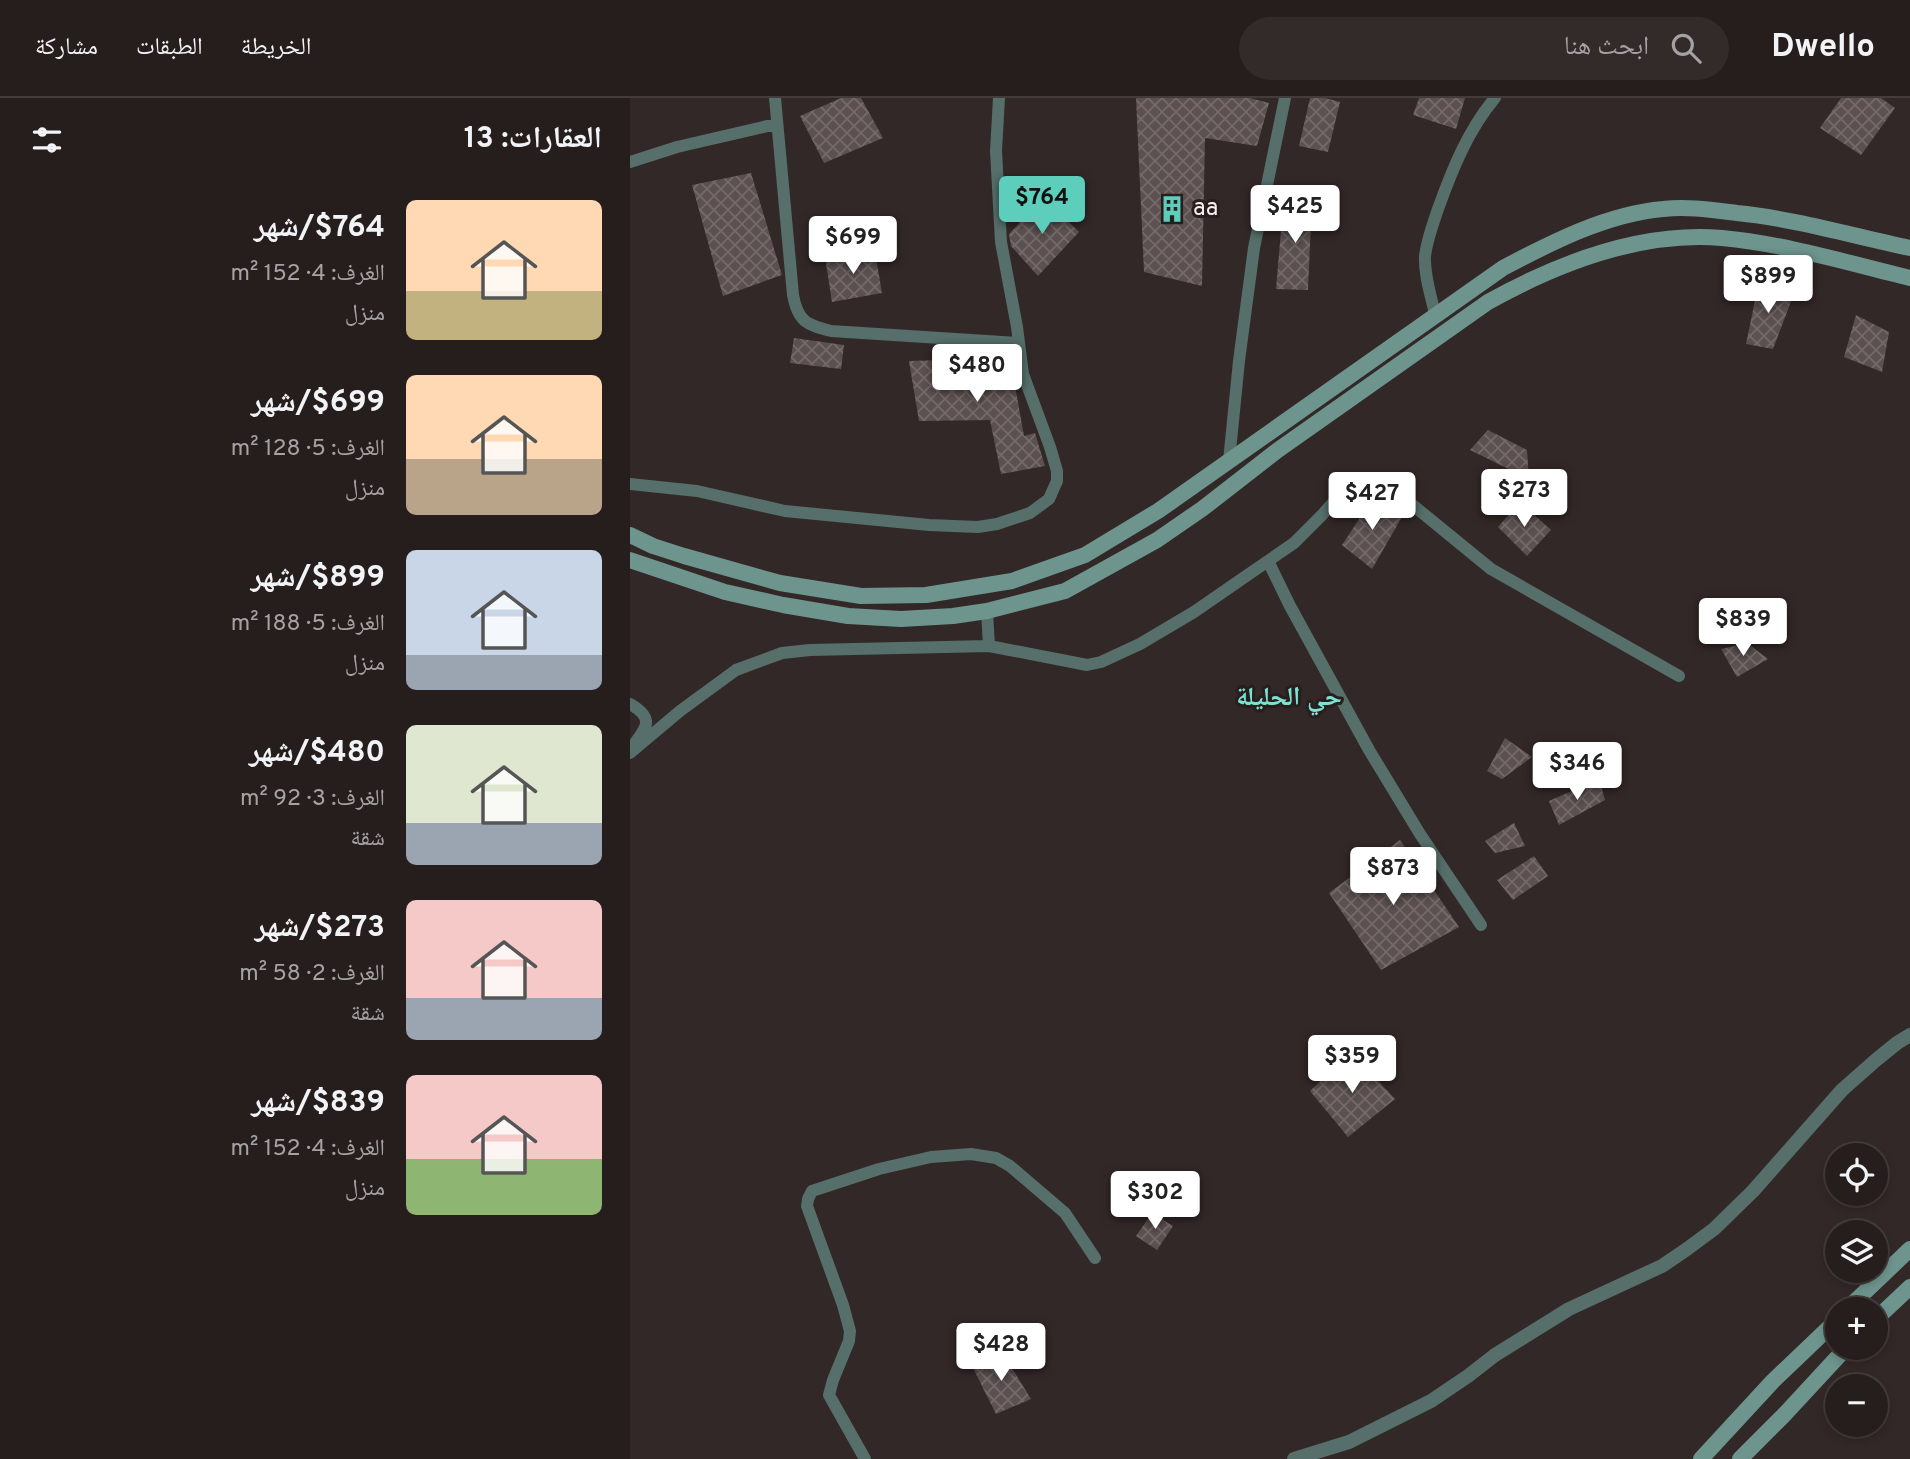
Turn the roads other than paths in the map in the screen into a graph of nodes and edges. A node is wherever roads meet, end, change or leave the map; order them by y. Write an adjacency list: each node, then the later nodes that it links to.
1 (775, 98): 5 (street)
2 (999, 98): 12 (street)
3 (1285, 98): 13 (street)
4 (1495, 98): 11 (street)
5 (776, 124): 6 (street); 12 (street)
6 (630, 162)
7 (1844, 234): 8 (main road); 9 (main road); 11 (main road)
8 (1910, 248)
9 (1833, 259): 10 (main road); 18 (main road)
10 (1910, 278)
11 (1435, 314): 13 (main road)
12 (1018, 343): 14 (street)
13 (1229, 461): 15 (main road)
14 (630, 484)
15 (630, 535)
16 (630, 560): 18 (main road)
17 (1268, 561): 19 (street); 20 (street); 23 (street)
18 (987, 611): 19 (street)
19 (989, 646): 22 (street)
20 (1679, 676)
21 (630, 704): 22 (street)
22 (630, 751)
23 (1481, 925)
24 (1910, 1035): 35 (street)
25 (1910, 1249): 28 (main road)
26 (1095, 1258): 34 (street)
27 (1910, 1287): 29 (main road)
28 (1860, 1297)
29 (1888, 1308)
30 (1825, 1331): 31 (main road)
31 (1822, 1334): 32 (main road); 36 (main road)
32 (1825, 1336)
33 (1831, 1360): 37 (main road)
34 (865, 1459)
35 (1294, 1459)
36 (1702, 1459)
37 (1740, 1459)

